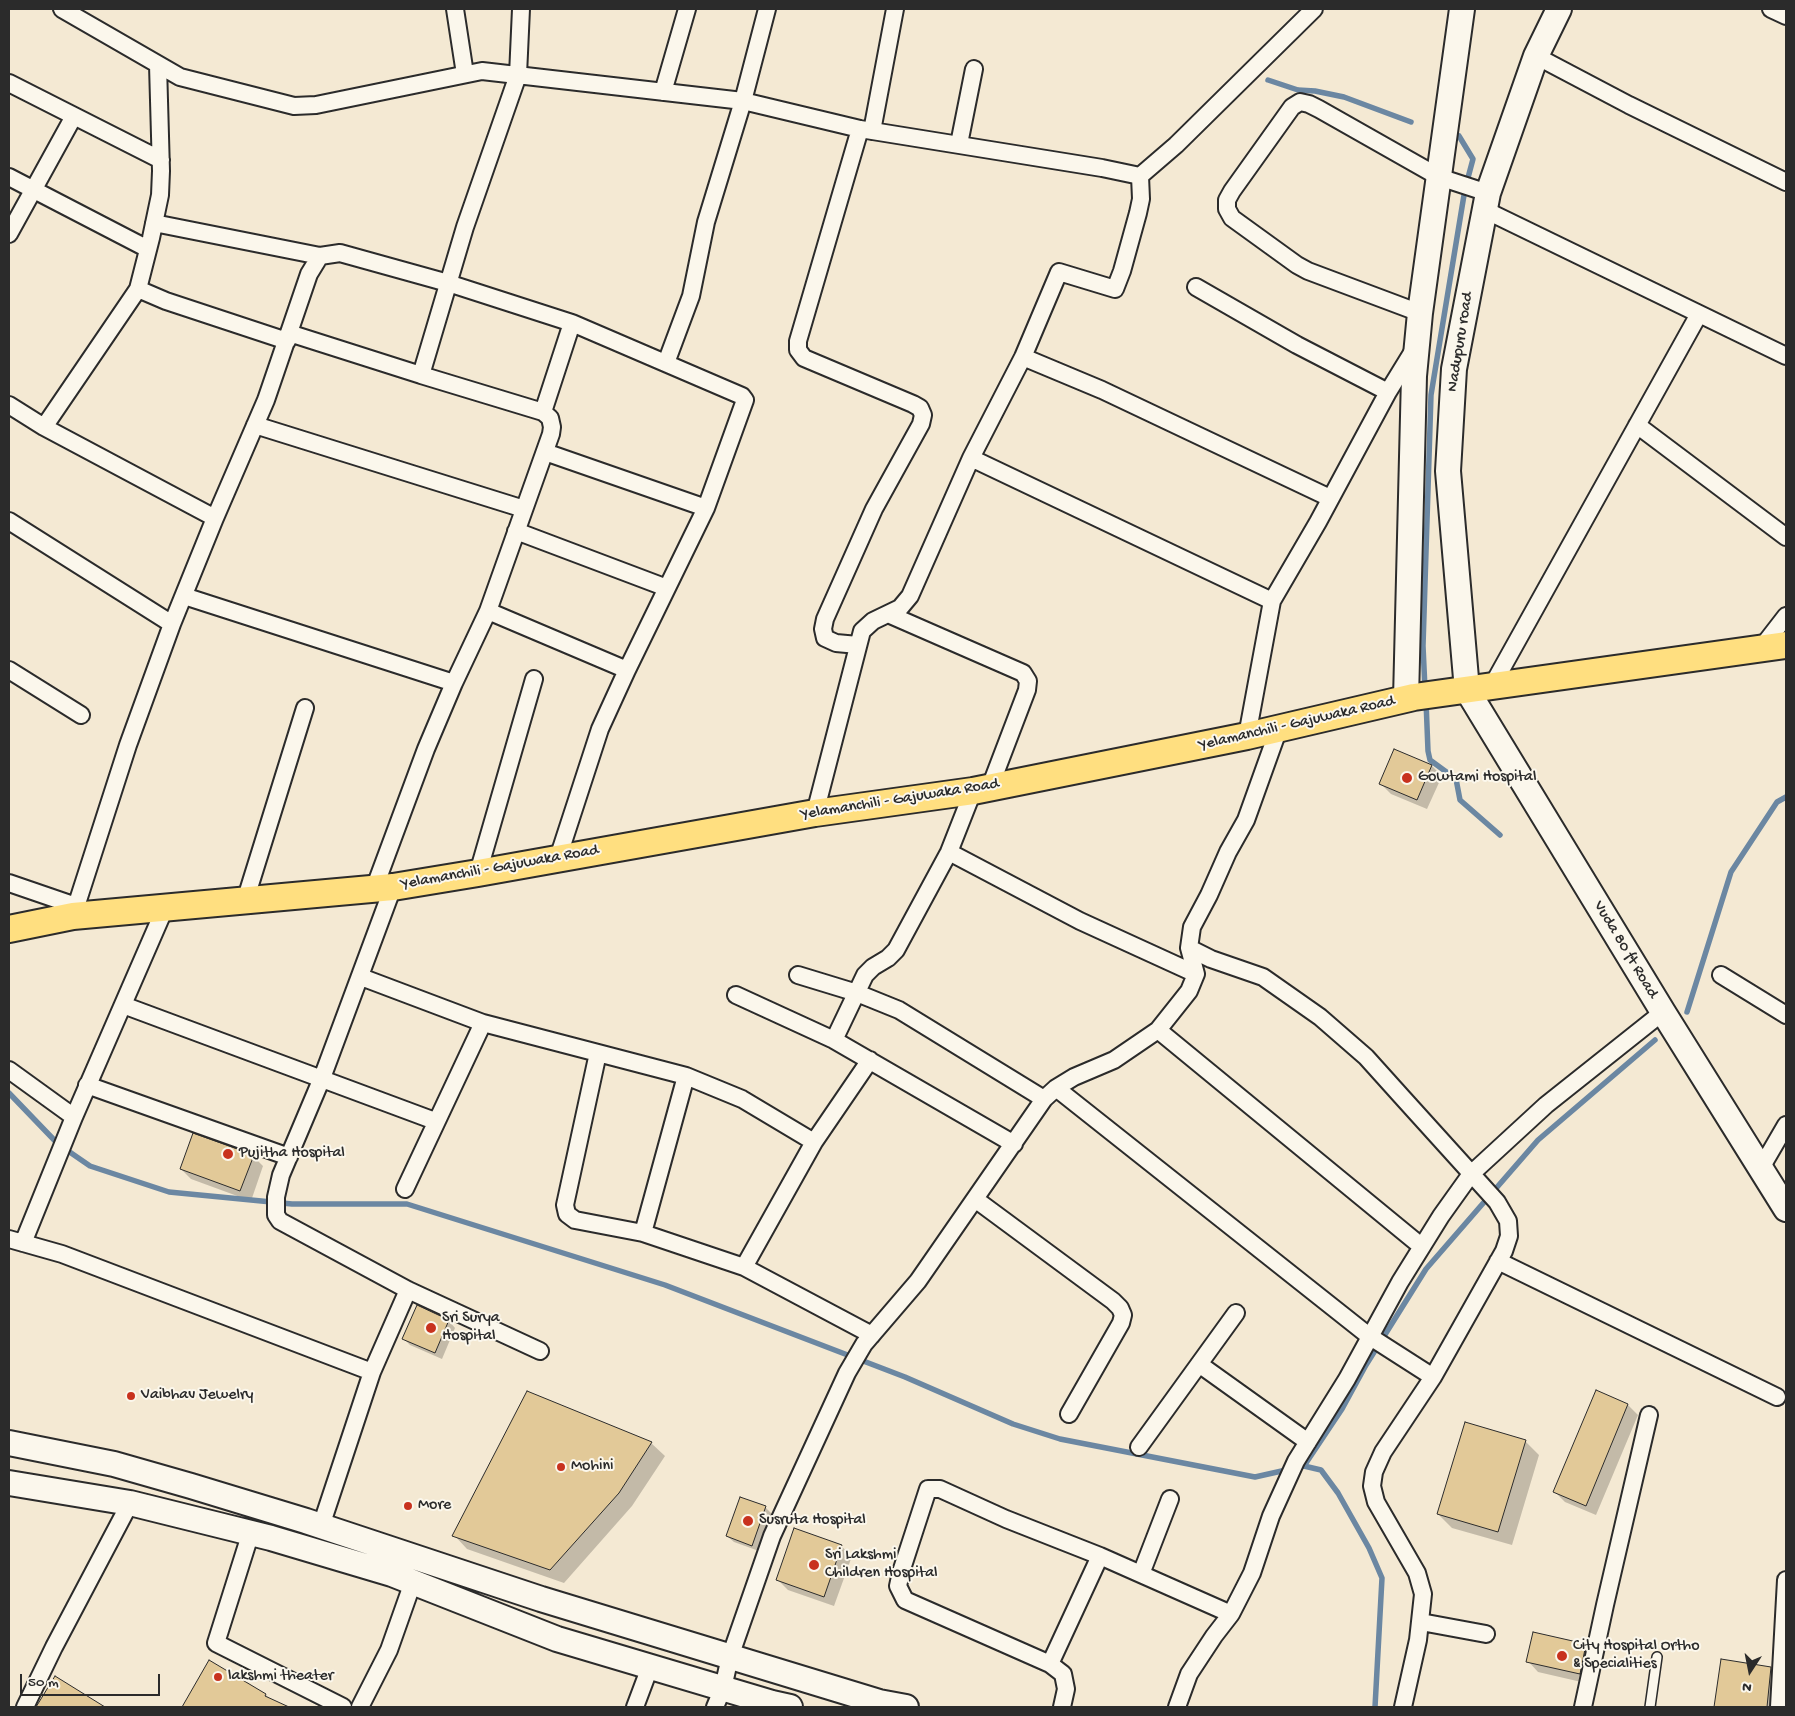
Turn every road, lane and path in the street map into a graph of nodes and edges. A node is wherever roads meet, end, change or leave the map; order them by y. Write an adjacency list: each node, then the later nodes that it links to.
1 (63, 9): 13 (street)
2 (454, 9): 15 (street)
3 (521, 9): 16 (street)
4 (687, 9): 18 (street)
5 (767, 9): 19 (street)
6 (895, 9): 21 (street)
7 (1314, 9): 24 (street)
8 (1462, 9): 26 (street)
9 (1559, 9): 12 (street, Nadupuru road)
10 (1771, 9): 11 (street)
11 (1786, 16)
12 (1536, 56): 27 (street); 29 (street, Nadupuru road)
13 (158, 65): 15 (street); 23 (street)
14 (974, 69): 22 (street)
15 (465, 74): 16 (street)
16 (518, 75): 18 (street); 34 (street)
17 (9, 83): 20 (street)
18 (663, 92): 19 (street)
19 (743, 101): 21 (street); 44 (street)
20 (74, 116): 23 (street); 28 (street)
21 (866, 130): 22 (street); 69 (street)
22 (959, 144): 24 (street)
23 (161, 160): 30 (street)
24 (1140, 176): 43 (street)
25 (9, 177): 28 (street)
26 (1440, 177): 29 (street); 37 (street); 37 (street)
27 (1786, 182)
28 (33, 190): 31 (street); 32 (street)
29 (1487, 201): 38 (street); 45 (street, Nadupuru road)
30 (154, 224): 32 (street); 33 (street)
31 (9, 234)
32 (148, 249): 36 (street)
33 (320, 256): 34 (street); 40 (street)
34 (448, 283): 39 (street); 46 (street)
35 (1196, 287): 47 (street)
36 (138, 289): 40 (street); 52 (street)
37 (1420, 313): 41 (street)
38 (1699, 314): 42 (street); 51 (street)
39 (572, 323): 44 (street); 49 (street)
40 (288, 337): 46 (street); 50 (street)
41 (1416, 356): 45 (street); 47 (street); 76 (street)
42 (1786, 356)
43 (1022, 357): 54 (street); 55 (street)
44 (666, 363): 56 (street)
45 (1454, 369): 75 (street, Nadupuru road)
46 (421, 375): 49 (street)
47 (1388, 392): 55 (street)
48 (9, 405): 52 (street)
49 (543, 412): 53 (street)
50 (255, 424): 57 (street); 58 (street)
51 (1636, 426): 61 (street); 75 (street)
52 (44, 427): 58 (street)
53 (545, 452): 56 (street); 57 (street)
54 (971, 458): 64 (street); 66 (street)
55 (1330, 498): 64 (street)
56 (706, 508): 62 (street)
57 (524, 509): 60 (street)
58 (215, 518): 63 (street)
59 (9, 521): 68 (street)
60 (516, 531): 62 (street); 65 (street)
61 (1786, 537)
62 (667, 588): 72 (street)
63 (184, 596): 68 (street); 74 (street)
64 (1272, 602): 80 (street)
65 (488, 611): 72 (street); 74 (street)
66 (888, 614): 69 (street); 81 (street)
67 (1786, 616): 70 (street)
68 (172, 624): 90 (street)
69 (858, 645): 82 (street)
70 (1774, 646): 75 (main road, Yelamanchili - Gajuwaka Road)
71 (9, 670): 78 (street)
72 (626, 670): 84 (street)
73 (534, 679): 85 (street)
74 (454, 683): 87 (street)
75 (1472, 689): 76 (main road, Yelamanchili - Gajuwaka Road); 100 (street, Vuda 80 ft Road)
76 (1410, 698): 79 (main road, Yelamanchili - Gajuwaka Road)
77 (305, 708): 88 (street)
78 (81, 715)
79 (1279, 728): 80 (main road, Yelamanchili - Gajuwaka Road); 92 (street)
80 (1247, 736): 81 (main road, Yelamanchili - Gajuwaka Road)
81 (982, 789): 82 (main road, Yelamanchili - Gajuwaka Road); 83 (street)
82 (815, 813): 84 (main road, Yelamanchili - Gajuwaka Road)
83 (949, 852): 93 (street); 97 (street)
84 (558, 858): 85 (main road, Yelamanchili - Gajuwaka Road)
85 (478, 873): 87 (main road, Yelamanchili - Gajuwaka Road)
86 (9, 883): 90 (street)
87 (384, 888): 88 (main road, Yelamanchili - Gajuwaka Road); 96 (street)
88 (245, 901): 89 (main road, Yelamanchili - Gajuwaka Road)
89 (165, 908): 90 (main road, Yelamanchili - Gajuwaka Road); 99 (street)
90 (74, 911): 91 (main road, Yelamanchili - Gajuwaka Road)
91 (9, 929)
92 (1189, 948): 93 (street); 119 (street)
93 (1196, 974): 103 (street)
94 (798, 975): 97 (street)
95 (1721, 975): 101 (street)
96 (361, 977): 102 (street); 109 (street)
97 (857, 993): 104 (street); 111 (street)
98 (736, 995): 104 (street)
99 (123, 1005): 109 (street); 110 (street)
100 (1663, 1012): 118 (street, Vuda 80 ft Road); 119 (street)
101 (1786, 1015)
102 (483, 1023): 105 (street); 113 (street)
103 (1158, 1030): 111 (street); 125 (street)
104 (834, 1040): 106 (street)
105 (598, 1053): 108 (street); 123 (street)
106 (870, 1060): 115 (street); 116 (street)
107 (9, 1070): 112 (street)
108 (686, 1076): 115 (street); 123 (street)
109 (322, 1078): 113 (street); 117 (street)
110 (88, 1085): 112 (street); 117 (street)
111 (1050, 1093): 116 (street); 130 (street)
112 (74, 1117): 124 (street)
113 (435, 1121): 120 (street)
114 (1786, 1125): 118 (street)
115 (814, 1142): 127 (street)
116 (1014, 1144): 121 (street)
117 (289, 1158): 128 (street)
118 (1762, 1168): 122 (street, Vuda 80 ft Road)
119 (1471, 1174): 125 (street); 126 (street)
120 (405, 1189)
121 (975, 1199): 131 (street); 137 (street)
122 (1786, 1209)
123 (643, 1232): 127 (street)
124 (16, 1241): 134 (street)
125 (1421, 1246): 130 (street)
126 (1498, 1261): 135 (street); 136 (street)
127 (744, 1267): 131 (street)
128 (408, 1290): 132 (street); 134 (street)
129 (1236, 1313): 133 (street)
130 (1370, 1336): 135 (street); 139 (street)
131 (868, 1340): 154 (street)
132 (540, 1352)
133 (1199, 1364): 139 (street); 141 (street)
134 (372, 1372): 145 (street)
135 (1433, 1377): 152 (street)
136 (1777, 1397)
137 (1069, 1414)
138 (1649, 1415): 168 (street)
139 (1308, 1442): 151 (street)
140 (9, 1444): 145 (street)
141 (1139, 1447)
142 (9, 1482): 144 (street)
143 (1170, 1499): 148 (street)
144 (130, 1503): 146 (street); 159 (street)
145 (321, 1526): 154 (street)
146 (251, 1532): 150 (street); 160 (street)
147 (1100, 1556): 148 (street); 156 (street); 156 (street)
148 (1141, 1574): 151 (street)
149 (1786, 1580): 170 (street)
150 (413, 1582): 157 (street); 161 (street)
151 (1231, 1614): 166 (street)
152 (1421, 1622): 153 (street); 167 (street)
153 (1486, 1634)
154 (730, 1657): 158 (street); 164 (street)
155 (1657, 1657): 169 (lane)
156 (1050, 1664): 165 (street)
157 (650, 1667): 158 (street); 162 (street)
158 (719, 1697): 163 (street)
159 (25, 1707)
160 (343, 1707)
161 (360, 1707)
162 (635, 1707)
163 (790, 1707)
164 (906, 1707)
165 (1062, 1707)
166 (1177, 1707)
167 (1403, 1707)
168 (1583, 1707)
169 (1650, 1707)
170 (1779, 1707)

